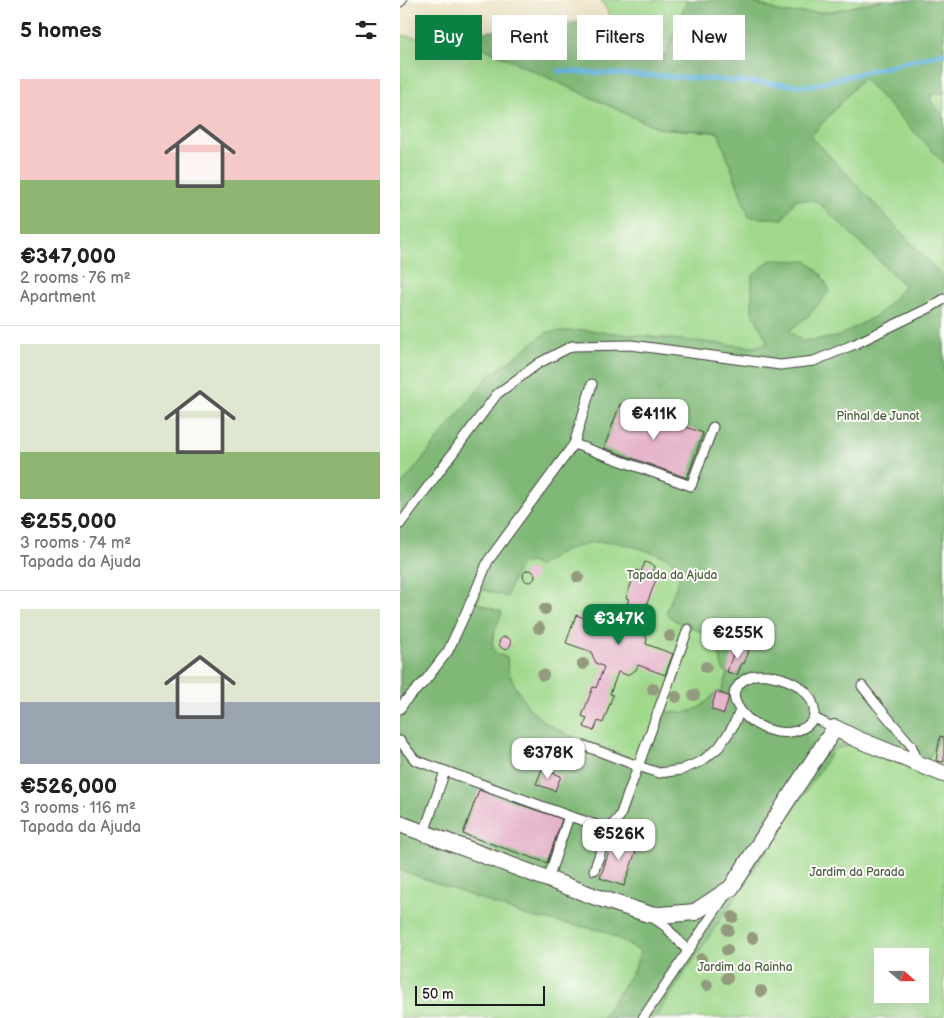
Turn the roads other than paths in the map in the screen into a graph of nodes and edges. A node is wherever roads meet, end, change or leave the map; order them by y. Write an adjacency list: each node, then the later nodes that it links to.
1 (944, 299): 5 (lane)
2 (592, 384): 4 (lane)
3 (713, 426): 4 (lane)
4 (574, 444): 8 (lane)
5 (400, 524)
6 (688, 629): 15 (lane)
7 (862, 686): 14 (lane)
8 (400, 709)
9 (740, 711): 10 (lane); 10 (lane); 15 (lane)
10 (814, 718): 11 (lane)
11 (835, 728): 14 (street); 24 (street)
12 (400, 741): 16 (lane)
13 (585, 746): 15 (lane)
14 (919, 764): 17 (street)
15 (638, 766): 20 (lane)
16 (445, 771): 18 (lane); 21 (lane)
17 (944, 774)
18 (569, 816): 20 (lane); 23 (lane)
19 (400, 824): 21 (street)
20 (609, 829): 22 (lane)
21 (424, 833): 23 (street)
22 (594, 870)
23 (548, 879): 25 (street)
24 (730, 888): 25 (street); 26 (lane)
25 (648, 914): 26 (lane)
26 (688, 950): 27 (lane)
27 (643, 1018)

